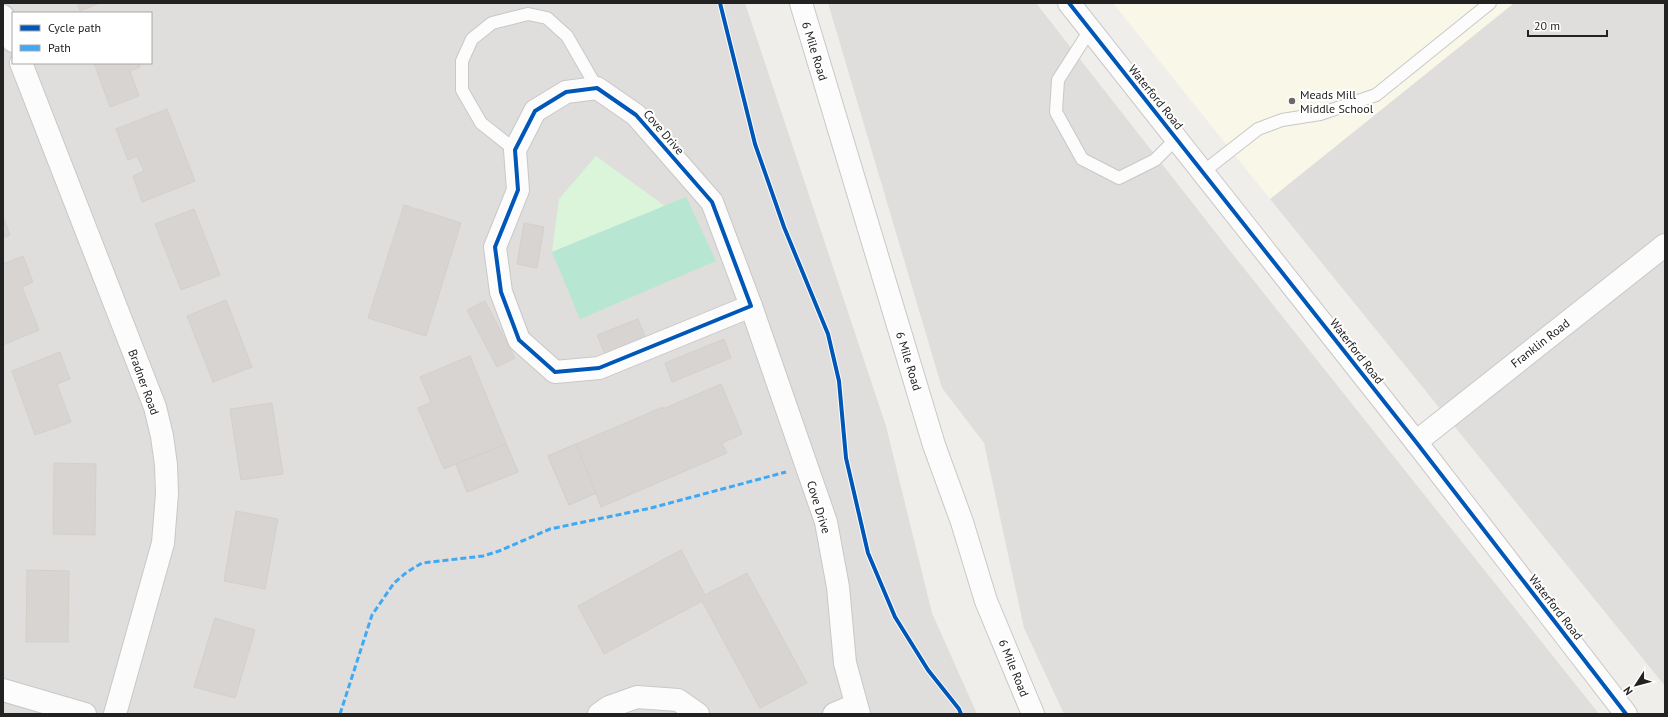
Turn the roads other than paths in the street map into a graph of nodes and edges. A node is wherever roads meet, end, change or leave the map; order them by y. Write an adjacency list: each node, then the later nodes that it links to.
1 (801, 3): 22 (street, 6 Mile Road)
2 (1069, 3): 5 (street, Waterford Road)
3 (1490, 3): 11 (lane)
4 (3, 16): 6 (street)
5 (1090, 30): 9 (street, Waterford Road); 9 (lane)
6 (12, 39)
7 (21, 64): 18 (street, Bradner Road)
8 (597, 88): 10 (street); 10 (lane); 13 (street, Cove Drive)
9 (1176, 138): 11 (street, Waterford Road)
10 (515, 150): 13 (street)
11 (1203, 172): 14 (street, Waterford Road)
12 (1665, 244): 14 (street, Franklin Road)
13 (751, 306): 16 (street, Cove Drive)
14 (1416, 442): 23 (street, Waterford Road)
15 (3, 690): 17 (street)
16 (857, 709): 21 (street)
17 (85, 714)
18 (115, 714)
19 (599, 714): 20 (street)
20 (698, 714)
21 (834, 714)
22 (1033, 714)
23 (1626, 714)

